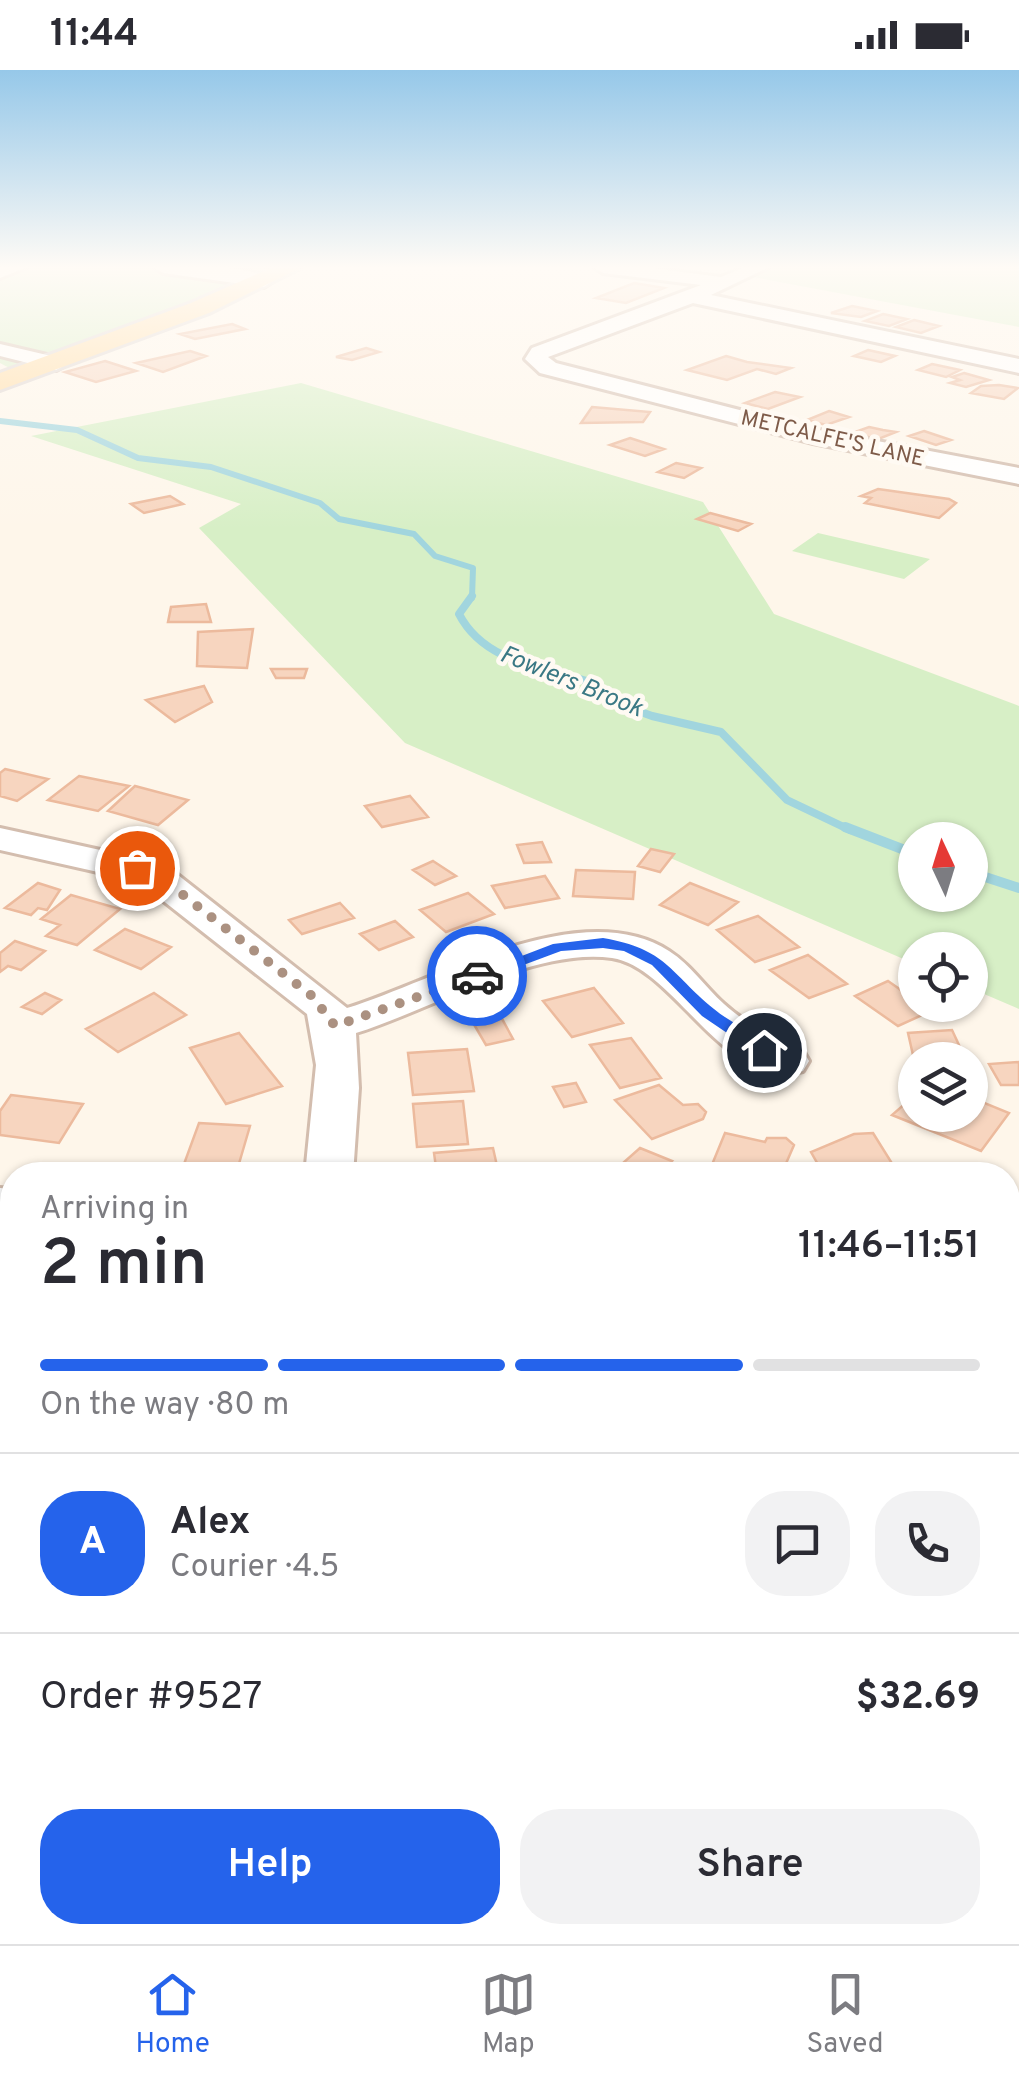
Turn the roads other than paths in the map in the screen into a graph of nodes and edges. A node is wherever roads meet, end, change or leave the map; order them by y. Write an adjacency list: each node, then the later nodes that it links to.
1 (18, 354): 5 (street)
2 (80, 354): 5 (main road)
3 (542, 354): 8 (street, METCALFE'S LANE)
4 (965, 354): 6 (street)
5 (56, 364): 7 (main road)
6 (1019, 366)
7 (0, 382)
8 (1019, 476)
9 (0, 839): 10 (street)
10 (335, 1026): 11 (street); 12 (street)
11 (787, 1061)
12 (330, 1162)

